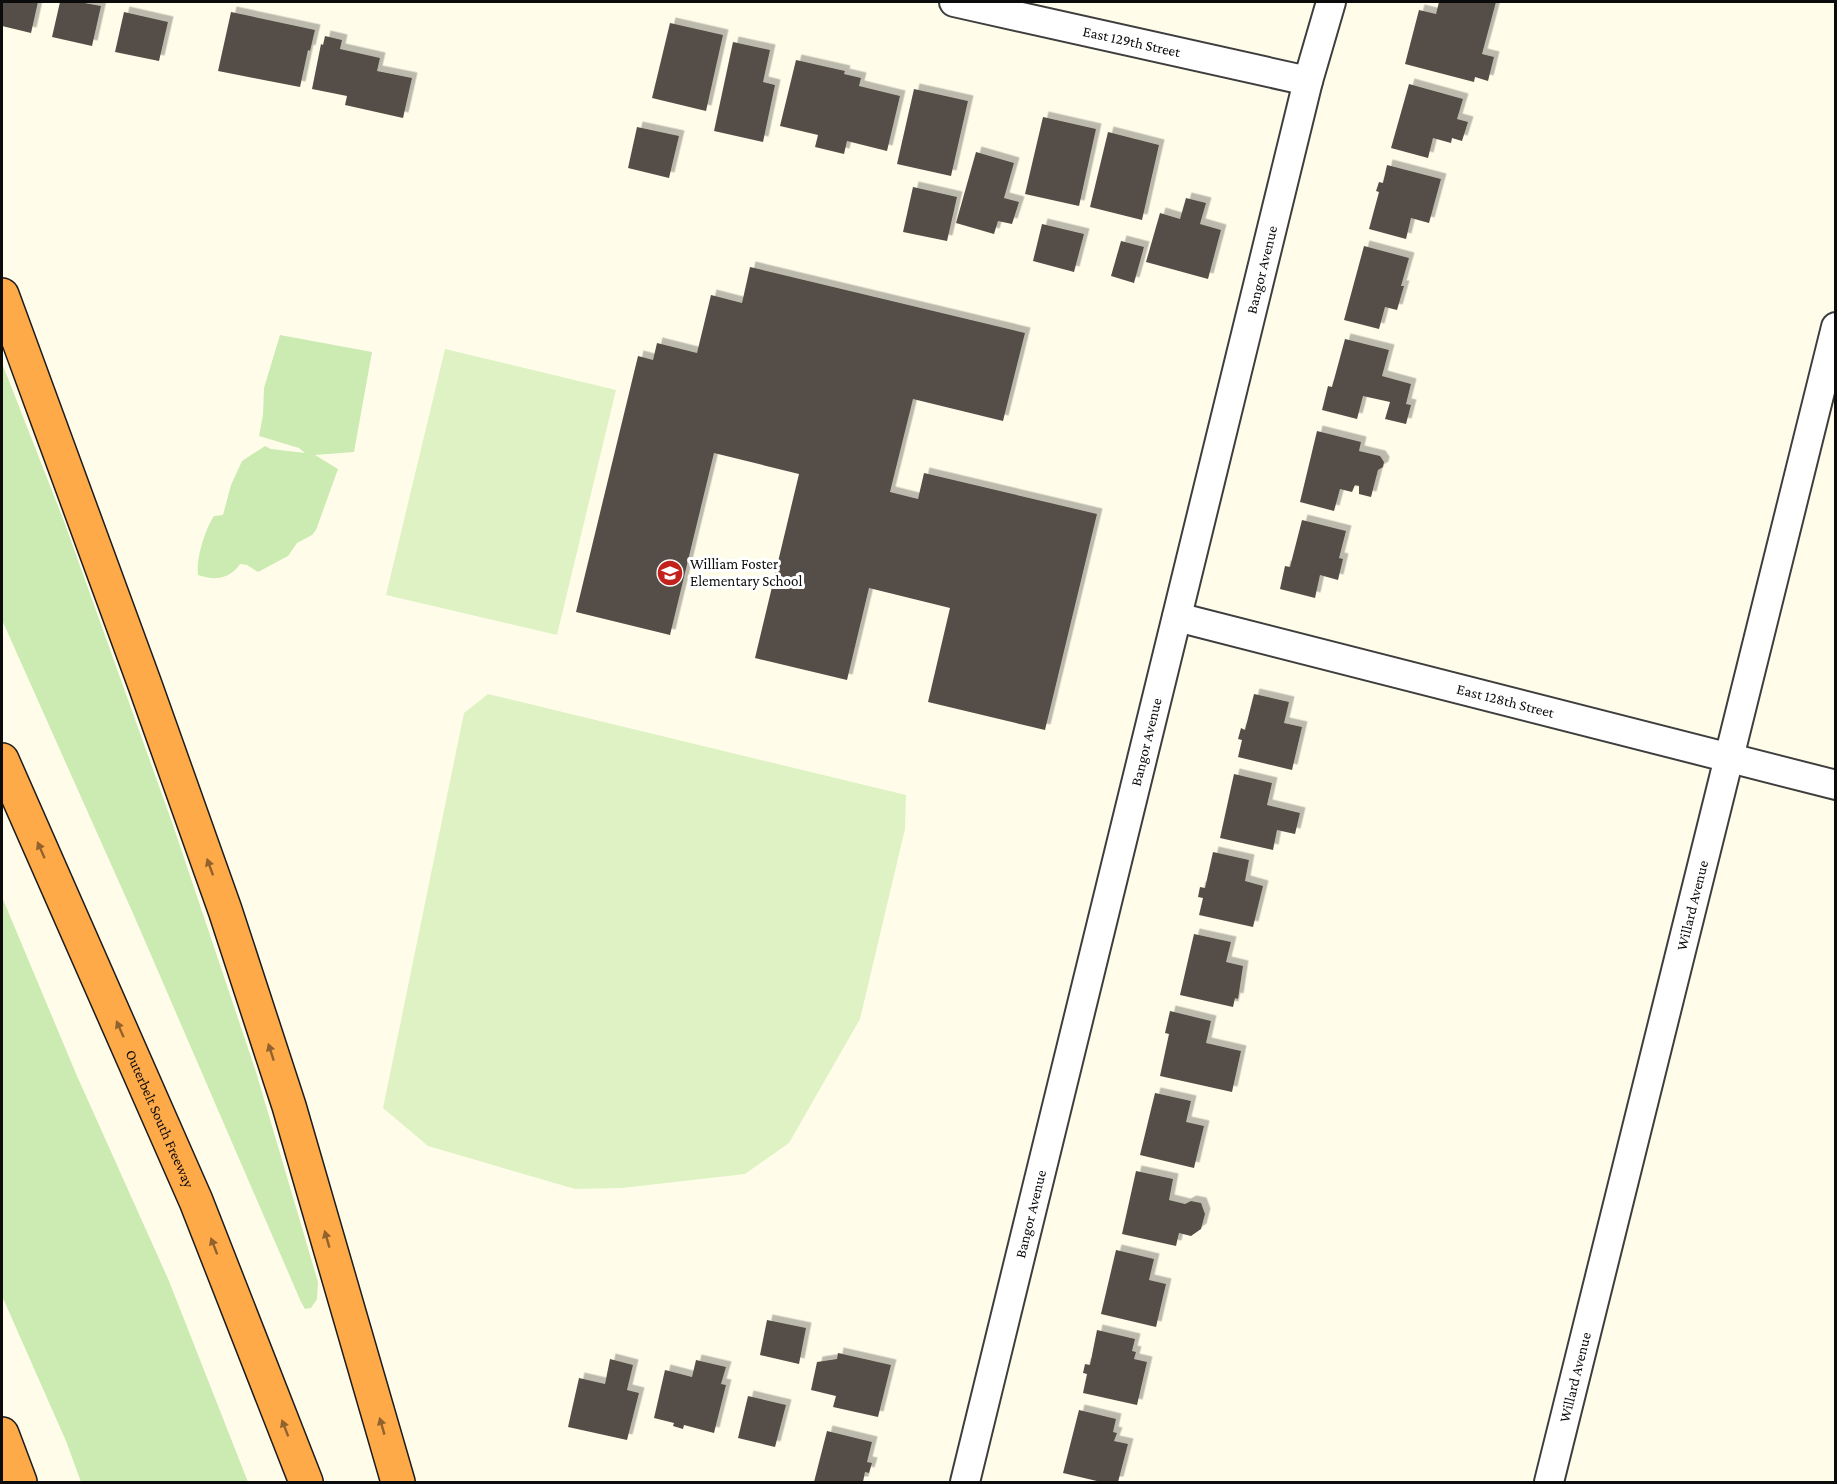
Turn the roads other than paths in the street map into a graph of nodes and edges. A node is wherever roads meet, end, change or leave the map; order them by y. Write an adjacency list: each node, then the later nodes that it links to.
1 (954, 2): 3 (street, East 129th Street)
2 (1331, 2): 3 (street, Bangor Avenue)
3 (1308, 81): 6 (street, Bangor Avenue)
4 (2, 295): 13 (highway, one-way to 4)
5 (1836, 327): 7 (street, Willard Avenue)
6 (1177, 617): 7 (street, East 128th Street); 14 (street, Bangor Avenue)
7 (1729, 758): 9 (street, East 128th Street); 15 (street, Willard Avenue)
8 (2, 760): 12 (highway, Outerbelt South Freeway, one-way to 8)
9 (1836, 785)
10 (2, 1435): 11 (highway)
11 (20, 1482)
12 (306, 1482)
13 (398, 1482)
14 (965, 1482)
15 (1549, 1482)

